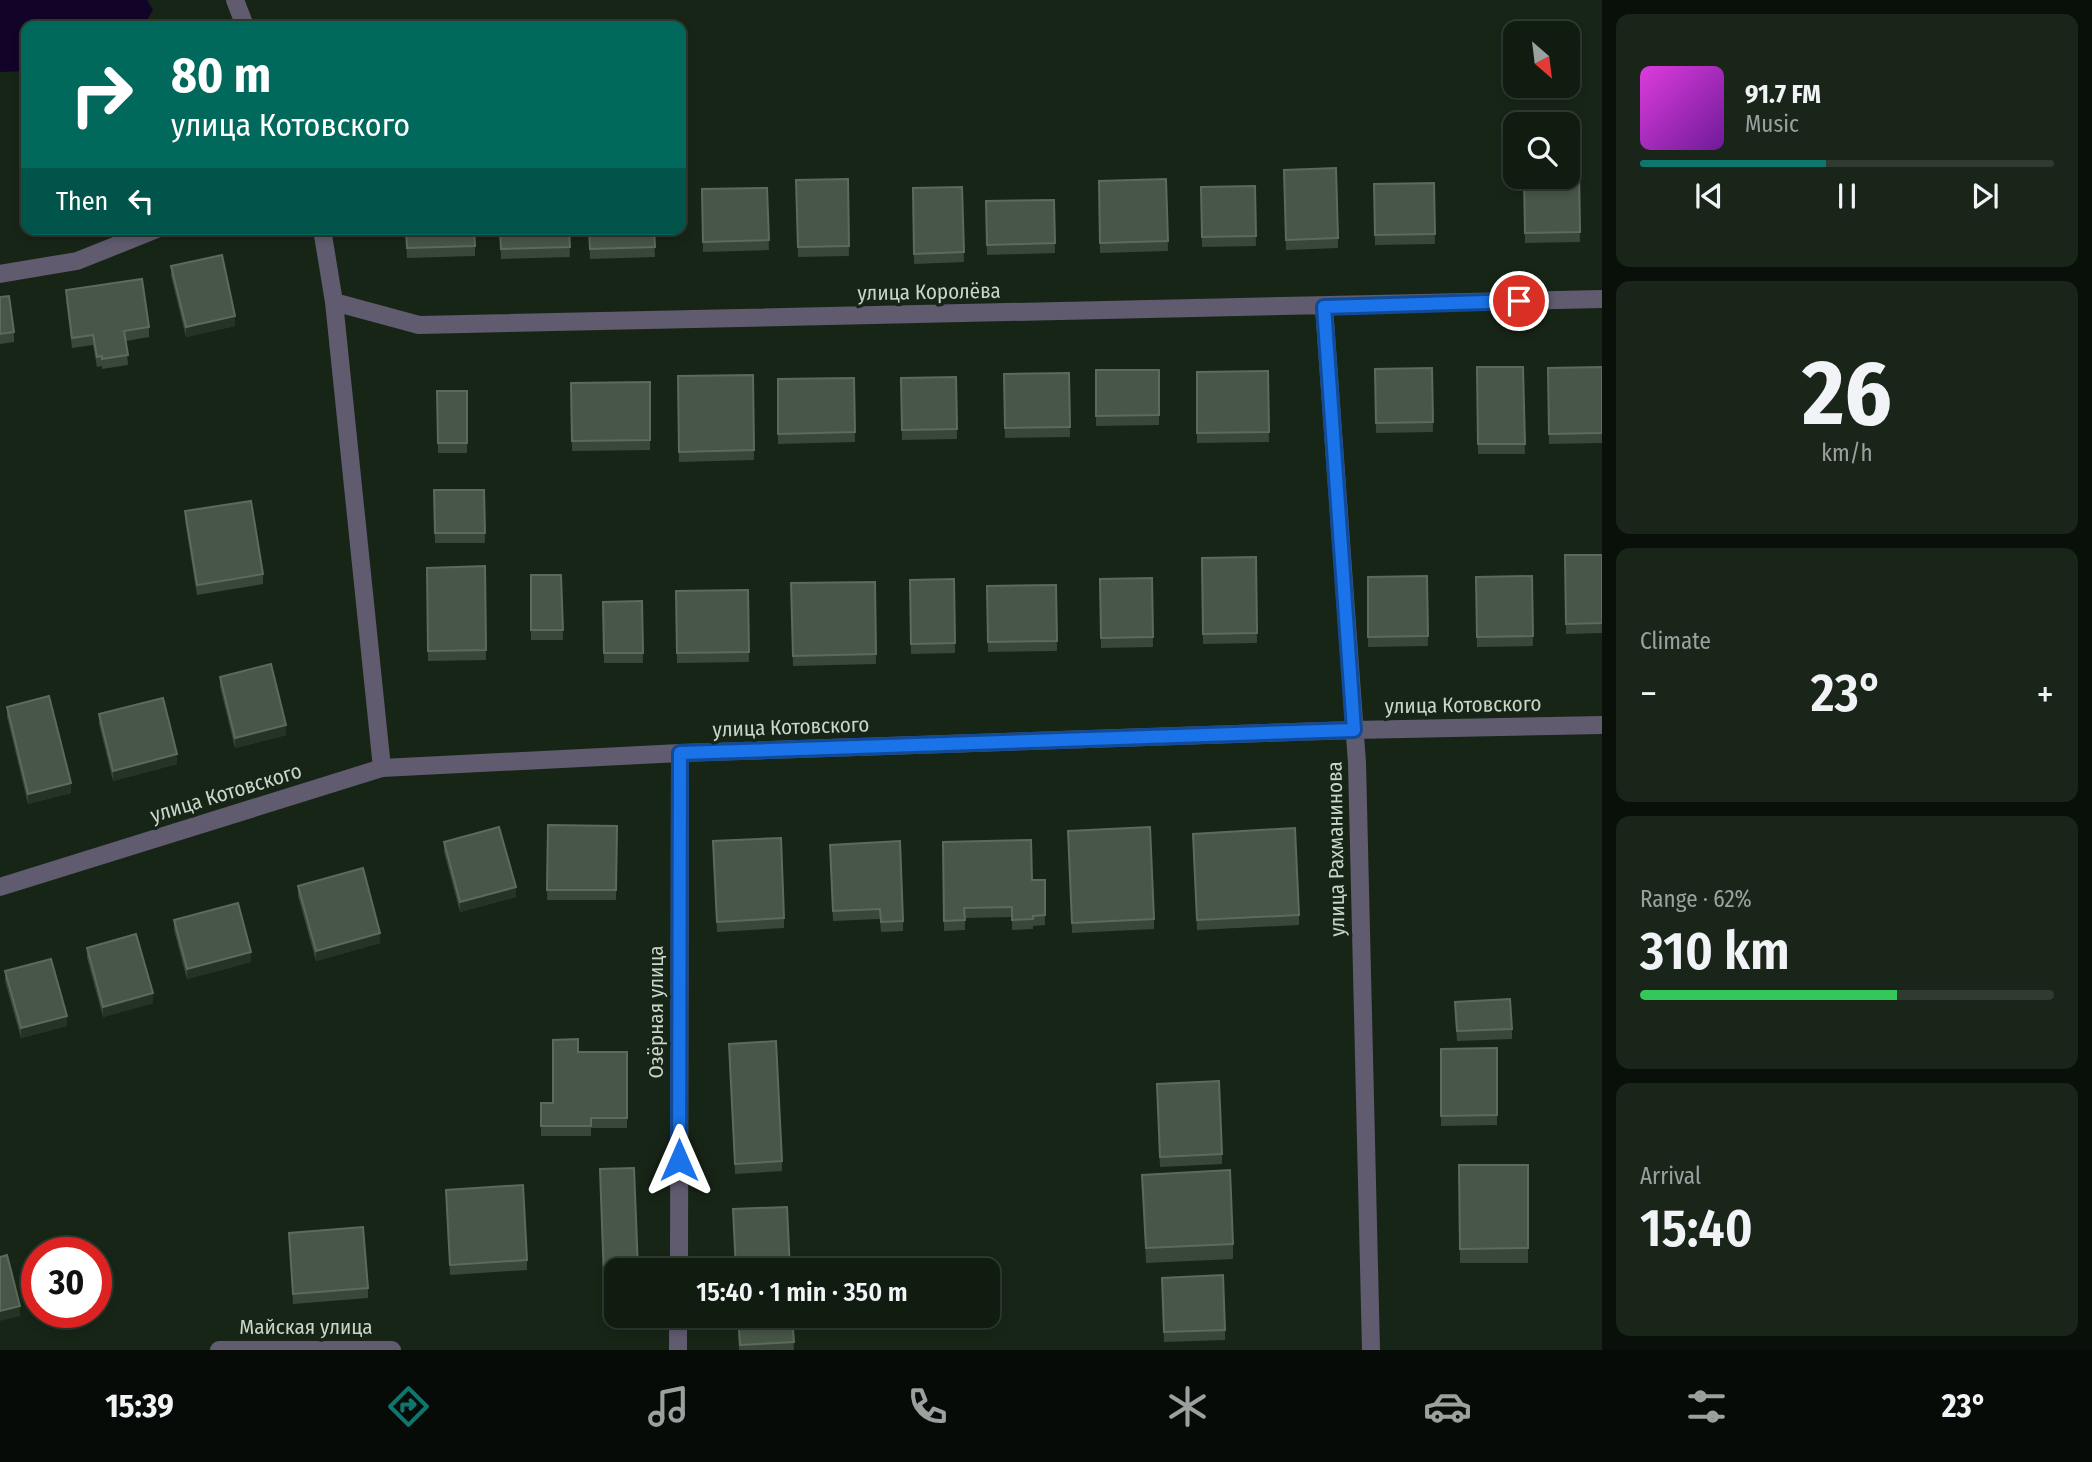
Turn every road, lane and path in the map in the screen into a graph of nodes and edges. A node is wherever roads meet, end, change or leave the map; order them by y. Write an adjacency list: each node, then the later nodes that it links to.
1 (235, 0): 2 (street)
2 (243, 21)
3 (142, 235): 5 (street)
4 (323, 235): 7 (street)
5 (0, 274)
6 (1602, 299): 8 (street, улица Королёва)
7 (334, 302): 8 (street, улица Королёва); 12 (street)
8 (1324, 307): 10 (street, улица Рахманинова)
9 (1602, 725): 10 (street, улица Котовского)
10 (1354, 730): 11 (street, улица Котовского); 19 (street, улица Рахманинова)
11 (680, 753): 12 (street, улица Котовского); 14 (street, Озёрная улица)
12 (382, 768): 13 (street, улица Котовского)
13 (0, 887)
14 (678, 1258)
15 (678, 1328): 18 (street)
16 (226, 1350): 17 (street, Майская улица)
17 (392, 1350)
18 (678, 1350)
19 (1371, 1350)

